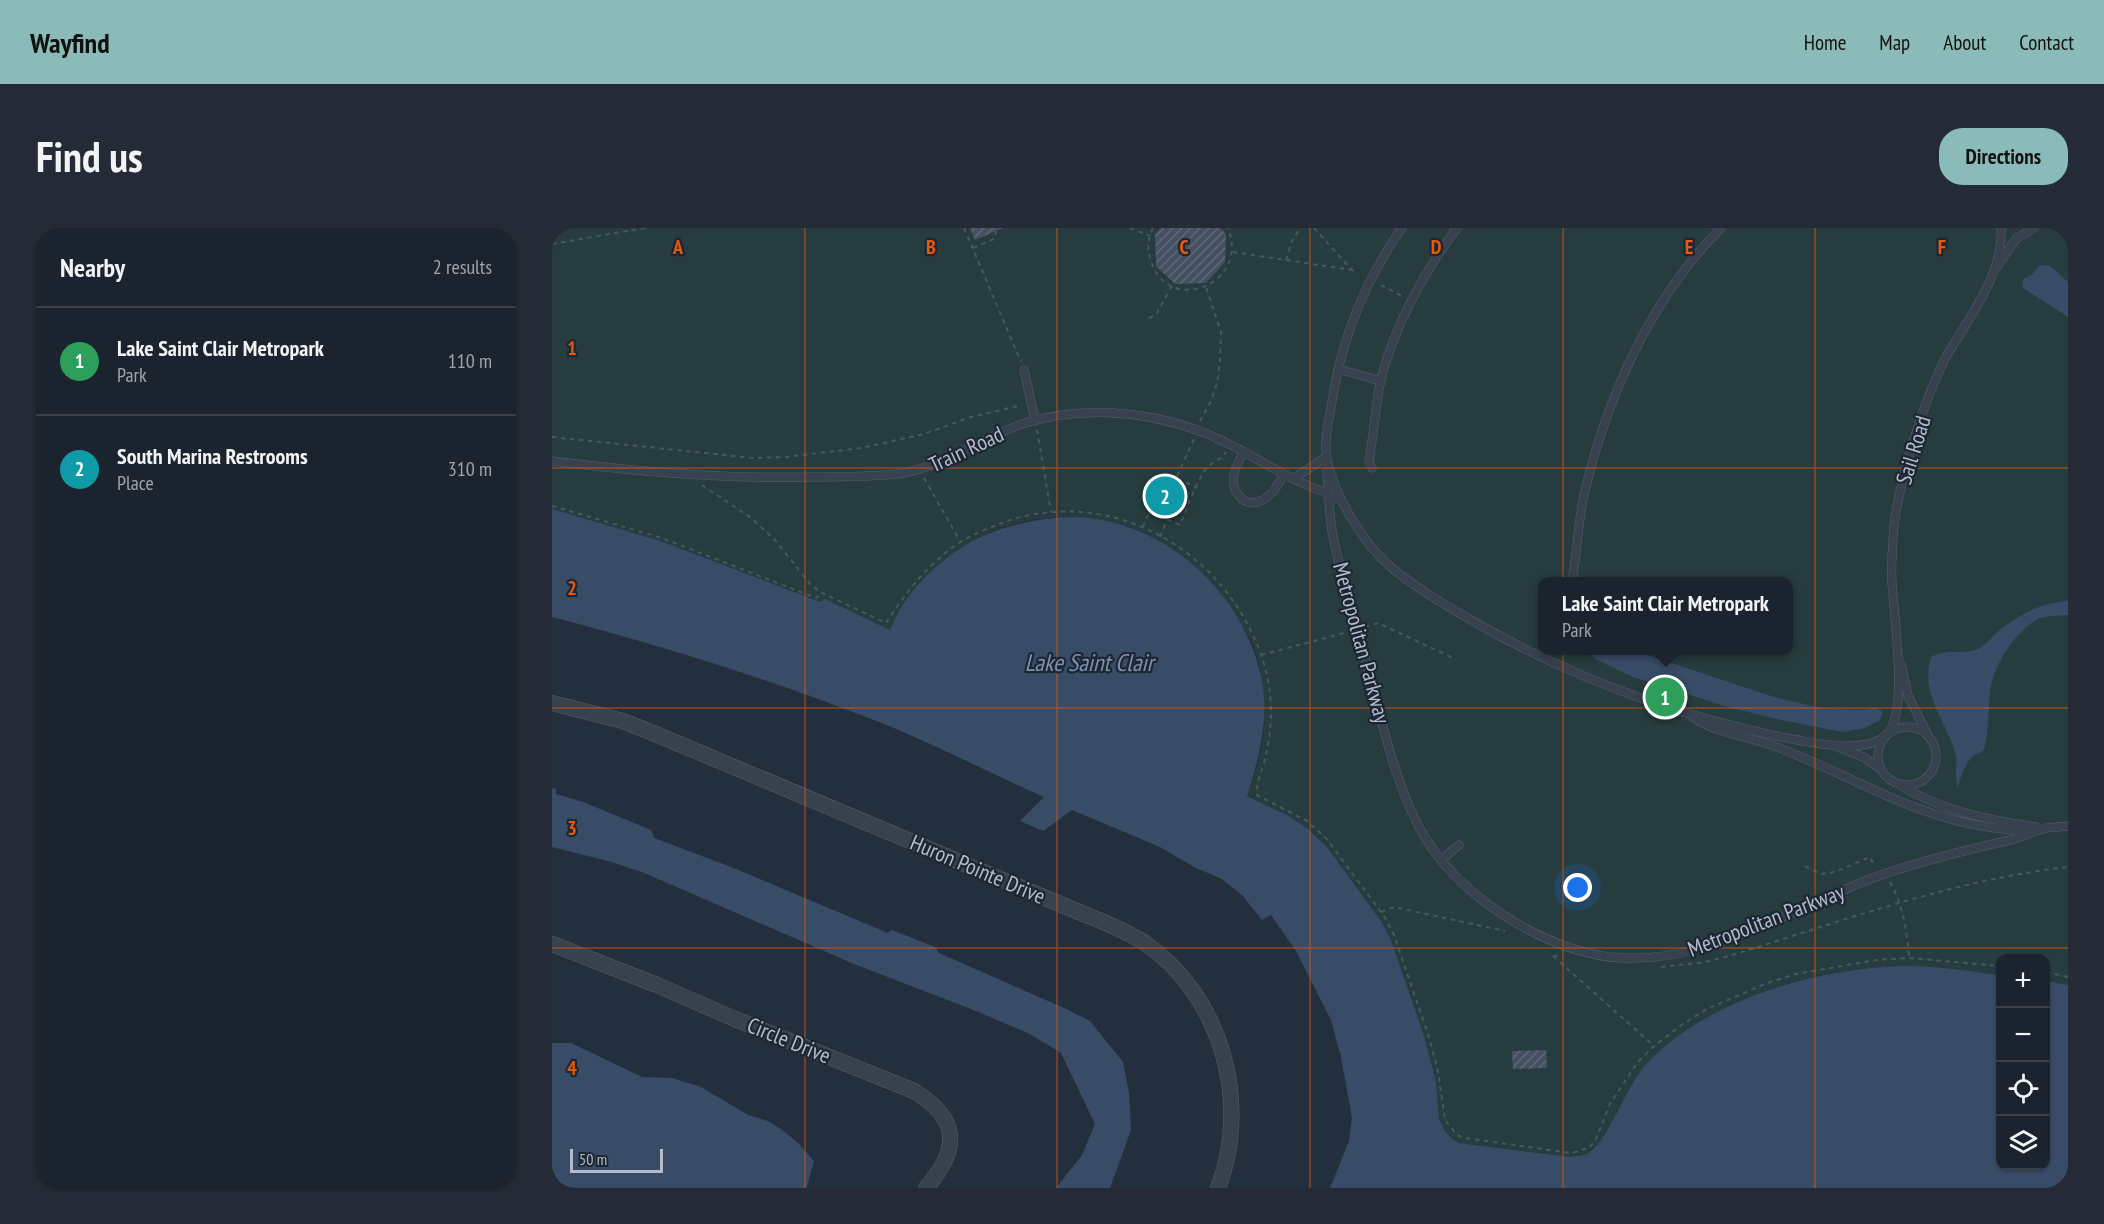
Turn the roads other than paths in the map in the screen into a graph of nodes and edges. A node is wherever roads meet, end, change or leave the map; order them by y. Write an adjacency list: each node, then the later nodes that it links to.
1 (1402, 228): 8 (lane)
2 (1457, 228): 10 (lane)
3 (1721, 228): 20 (lane)
4 (2001, 228): 7 (lane)
5 (2019, 228): 6 (lane)
6 (2034, 228): 7 (lane)
7 (1994, 272): 21 (lane, Sail Road)
8 (1338, 369): 10 (lane); 13 (lane, Metropolitan Parkway)
9 (1024, 370): 11 (lane)
10 (1381, 381): 15 (lane)
11 (1036, 424): 12 (lane, Train Road); 14 (lane, Train Road)
12 (1244, 452): 16 (lane, Train Road); 16 (lane)
13 (1326, 457): 17 (lane); 18 (lane, Metropolitan Parkway); 19 (lane)
14 (552, 460)
15 (1371, 468)
16 (1284, 474): 17 (lane, Train Road)
17 (1293, 479): 18 (lane, Train Road)
18 (1328, 495): 19 (lane, Train Road); 34 (lane, Metropolitan Parkway)
19 (1343, 502): 22 (lane)
20 (1573, 577)
21 (1896, 645): 26 (lane); 27 (lane)
22 (1538, 650)
23 (1549, 655): 25 (lane)
24 (552, 703): 37 (street, Huron Pointe Drive)
25 (1684, 712): 28 (lane); 32 (lane)
26 (1887, 735): 27 (lane); 28 (lane); 29 (lane)
27 (1930, 738): 30 (lane)
28 (1837, 746): 29 (lane)
29 (1882, 770): 30 (lane)
30 (1895, 782): 32 (lane)
31 (2068, 826): 32 (lane, Metropolitan Parkway)
32 (2047, 828): 34 (lane, Metropolitan Parkway)
33 (1459, 845): 34 (lane)
34 (1441, 860)
35 (552, 944): 36 (street, Circle Drive)
36 (926, 1188)
37 (1218, 1188)

